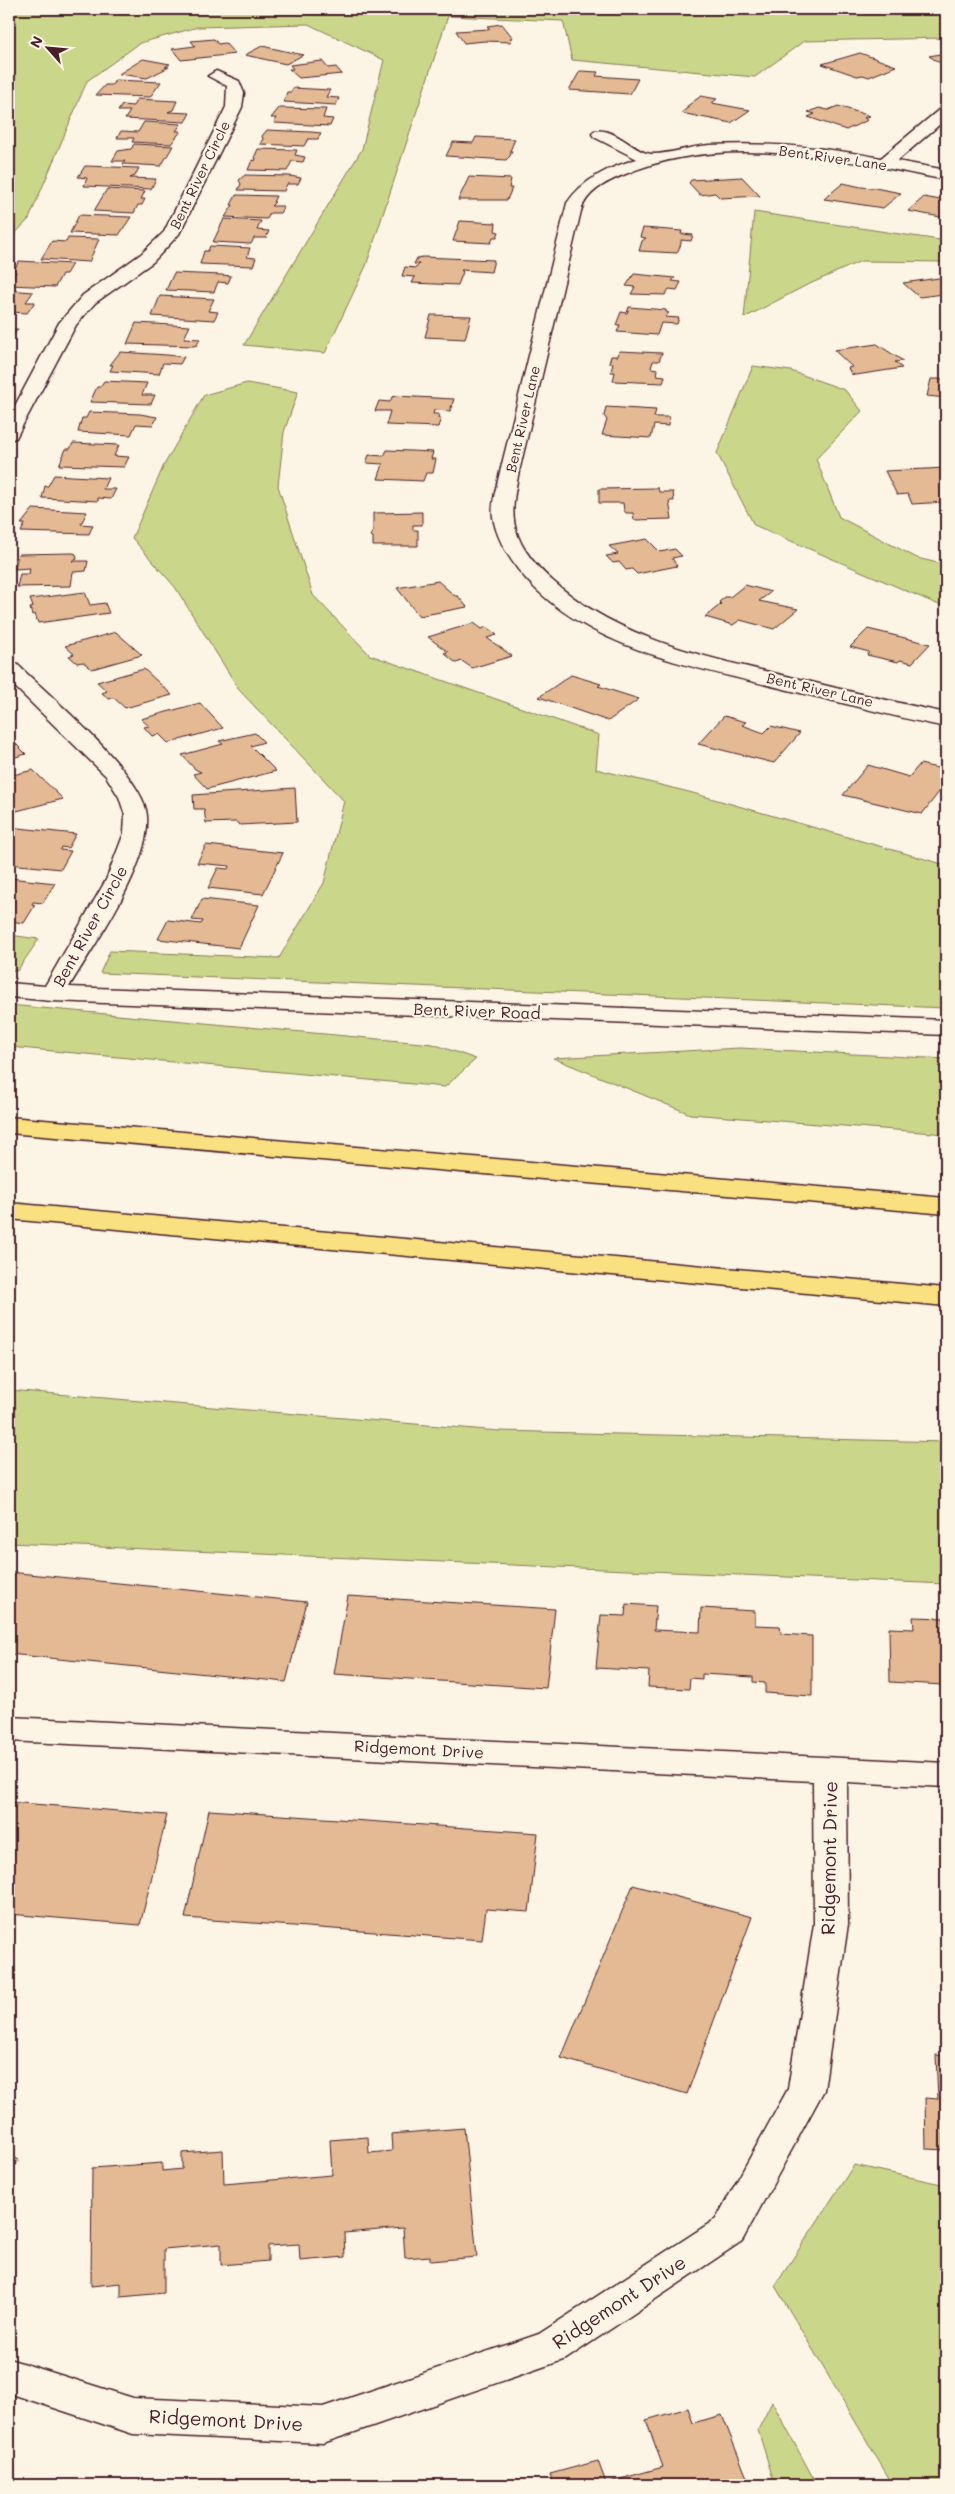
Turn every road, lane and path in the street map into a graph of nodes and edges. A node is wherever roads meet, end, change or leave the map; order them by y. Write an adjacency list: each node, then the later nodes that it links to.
1 (216, 76): 7 (street, Bent River Circle)
2 (946, 111): 5 (street)
3 (600, 134): 4 (street)
4 (648, 159): 5 (street, Bent River Lane); 9 (street, Bent River Lane)
5 (883, 164): 6 (street, Bent River Lane)
6 (946, 175)
7 (9, 434)
8 (9, 669): 11 (street, Bent River Circle)
9 (946, 720)
10 (9, 990): 11 (street, Bent River Road)
11 (52, 994): 12 (street, Bent River Road)
12 (946, 1028)
13 (9, 1125): 14 (highway)
14 (946, 1206)
15 (9, 1211): 16 (highway)
16 (946, 1297)
17 (9, 1728): 18 (street, Ridgemont Drive)
18 (830, 1769): 19 (street, Ridgemont Drive); 20 (street, Ridgemont Drive)
19 (946, 1775)
20 (9, 2376)

